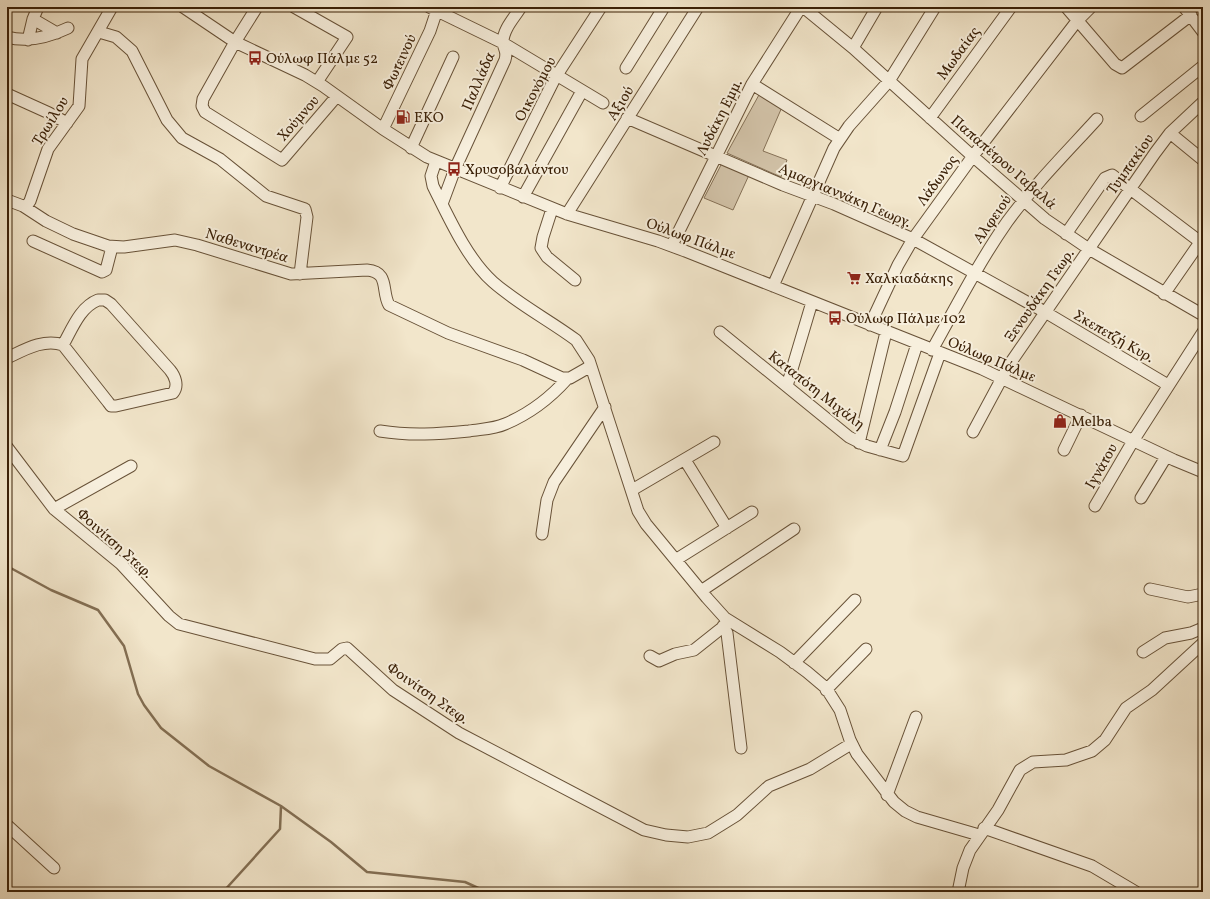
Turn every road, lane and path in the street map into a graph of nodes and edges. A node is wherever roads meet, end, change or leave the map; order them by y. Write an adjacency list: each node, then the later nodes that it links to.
1 (38, 7): 17 (street)
2 (112, 7): 21 (street, Τρωίλου)
3 (183, 7): 25 (street, Ούλωφ Πάλμε)
4 (257, 7): 25 (street)
5 (294, 7): 33 (street)
6 (521, 7): 26 (street, Παλλάδα)
7 (601, 7): 31 (street, Οικονόμου)
8 (664, 7): 30 (street)
9 (698, 7): 41 (street, Αξιού)
10 (802, 7): 27 (street, Παπαπέτρου Γαβαλά); 34 (street, Λυδάκη Εμμ.)
11 (877, 7): 27 (street)
12 (935, 7): 32 (street)
13 (1011, 7): 42 (street, Μωδαίας)
14 (1066, 7): 19 (street)
15 (1090, 7): 19 (street, Λάδωνος)
16 (435, 9): 26 (street); 45 (street, Φωτεινού)
17 (33, 18): 22 (street); 24 (street)
18 (1196, 19): 19 (street)
19 (1077, 21): 50 (street, Λάδωνος)
20 (68, 28): 22 (street)
21 (98, 32): 44 (street, Τρωίλου); 72 (street)
22 (57, 33): 24 (street)
23 (7, 36): 24 (street)
24 (28, 40)
25 (235, 42): 33 (street, Ούλωφ Πάλμε); 37 (street, Χούμνου)
26 (503, 43): 31 (street); 53 (street, Παλλάδα)
27 (853, 48): 32 (street, Παπαπέτρου Γαβαλά)
28 (453, 57): 48 (street)
29 (1203, 66): 40 (street)
30 (626, 68)
31 (556, 76): 35 (street); 54 (street, Οικονόμου)
32 (889, 81): 42 (street, Παπαπέτρου Γαβαλά); 47 (street)
33 (317, 82): 37 (street, Ούλωφ Πάλμε)
34 (752, 84): 47 (street); 49 (street, Λυδάκη Εμμ.)
35 (582, 91): 39 (street); 57 (street)
36 (7, 94): 44 (street)
37 (337, 96): 45 (street, Ούλωφ Πάλμε)
38 (1203, 102): 46 (street, Τυμπακίου)
39 (602, 103)
40 (1141, 116)
41 (627, 118): 49 (street, Αμαργιαννάκη Γεωργ.); 63 (street, Αξιού)
42 (930, 118): 50 (street, Παπαπέτρου Γαβαλά)
43 (1097, 119): 59 (street, Αλφειού)
44 (67, 123): 61 (street, Τρωίλου)
45 (383, 129): 48 (street, Ούλωφ Πάλμε)
46 (1170, 133): 51 (street); 55 (street, Τυμπακίου)
47 (840, 139): 56 (street)
48 (411, 148): 52 (street, Ούλωφ Πάλμε)
49 (716, 156): 56 (street, Αμαργιαννάκη Γεωργ.); 68 (street, Λυδάκη Εμμ.)
50 (973, 156): 59 (street, Παπαπέτρου Γαβαλά); 65 (street, Λάδωνος)
51 (1203, 160)
52 (436, 161): 53 (street, Ούλωφ Πάλμε); 60 (street)
53 (455, 169): 54 (street, Ούλωφ Πάλμε); 60 (street, Παλλάδα)
54 (500, 188): 57 (street, Ούλωφ Πάλμε)
55 (1131, 188): 64 (street); 67 (street); 70 (street, Τυμπακίου)
56 (812, 196): 65 (street, Αμαργιαννάκη Γεωργ.); 74 (street)
57 (523, 197): 62 (street, Ούλωφ Πάλμε)
58 (7, 200): 61 (street, Ναθεναντρέα)
59 (1023, 201): 64 (street, Παπαπέτρου Γαβαλά); 71 (street, Αλφειού)
60 (442, 204): 87 (street)
61 (26, 207): 69 (street, Ναθεναντρέα)
62 (552, 209): 63 (street, Ούλωφ Πάλμε); 73 (street)
63 (567, 214): 68 (street, Ούλωφ Πάλμε)
64 (1066, 234): 70 (street, Παπαπέτρου Γαβαλά)
65 (913, 239): 71 (street, Αμαργιαννάκη Γεωργ.); 79 (street, Λάδωνος)
66 (33, 241): 69 (street)
67 (1202, 241): 75 (street)
68 (672, 246): 74 (street, Ούλωφ Πάλμε)
69 (112, 247): 72 (street, Ναθεναντρέα)
70 (1089, 249): 75 (street, Παπαπέτρου Γαβαλά); 77 (street, Ξενουδάκη Γεωρ.)
71 (975, 273): 77 (street, Αμαργιαννάκη Γεωργ.); 85 (street, Αλφειού)
72 (300, 274): 89 (street, Ναθεναντρέα)
73 (575, 280)
74 (773, 286): 76 (street, Ούλωφ Πάλμε)
75 (1164, 294): 78 (street, Παπαπέτρου Γαβαλά)
76 (812, 302): 79 (street, Ούλωφ Πάλμε); 91 (street)
77 (1045, 312): 88 (street, Ξενουδάκη Γεωρ.); 90 (street, Σκεπετζή Κυρ.)
78 (1203, 315)
79 (870, 325): 81 (street, Ούλωφ Πάλμε)
80 (720, 332): 91 (street, Καταπότη Μιχάλη)
81 (886, 332): 83 (street, Ούλωφ Πάλμε); 98 (street)
82 (1203, 332): 90 (street, Ιγνάτου)
83 (918, 344): 85 (street, Ούλωφ Πάλμε); 100 (street)
84 (63, 345): 84 (street); 86 (street)
85 (936, 351): 88 (street, Ούλωφ Πάλμε); 102 (street, Αλφειού)
86 (7, 358)
87 (591, 366): 89 (street); 92 (street)
88 (1001, 377): 93 (street, Ούλωφ Πάλμε); 95 (street, Ξενουδάκη Γεωρ.)
89 (567, 379): 94 (street)
90 (1168, 385): 96 (street, Ιγνάτου)
91 (787, 386): 98 (street, Καταπότη Μιχάλη)
92 (605, 407): 107 (street); 114 (street)
93 (1081, 415): 96 (street, Ούλωφ Πάλμε); 101 (street)
94 (380, 431)
95 (972, 432)
96 (1133, 441): 103 (street, Ούλωφ Πάλμε); 109 (street, Ιγνάτου)
97 (714, 442): 104 (street)
98 (859, 443): 100 (street, Καταπότη Μιχάλη)
99 (7, 447): 110 (street, Φοινίτση Στεφ.)
100 (880, 450): 102 (street, Καταπότη Μιχάλη)
101 (1064, 450)
102 (903, 456)
103 (1166, 456): 106 (street, Ούλωφ Πάλμε); 108 (street)
104 (684, 460): 107 (street); 112 (street)
105 (131, 466): 110 (street)
106 (1203, 472)
107 (632, 490): 115 (street)
108 (1141, 498)
109 (1095, 506)
110 (54, 509): 129 (street, Φοινίτση Στεφ.)
111 (752, 512): 112 (street)
112 (727, 528): 115 (street)
113 (794, 529): 117 (street)
114 (542, 534)
115 (677, 560): 117 (street)
116 (1150, 589): 118 (street)
117 (701, 591): 120 (street)
118 (1203, 594)
119 (855, 600): 126 (street)
120 (727, 624): 125 (street); 126 (street); 130 (street)
121 (1203, 628): 124 (street)
122 (1203, 643): 133 (street)
123 (866, 649): 127 (street)
124 (1143, 652)
125 (650, 656)
126 (794, 663): 127 (street)
127 (826, 690): 129 (street)
128 (916, 717): 131 (street)
129 (851, 744): 131 (street)
130 (741, 748)
131 (887, 794): 133 (street)
132 (7, 825): 134 (street)
133 (981, 832): 135 (street); 136 (street)
134 (54, 868)
135 (958, 892)
136 (1136, 892)

